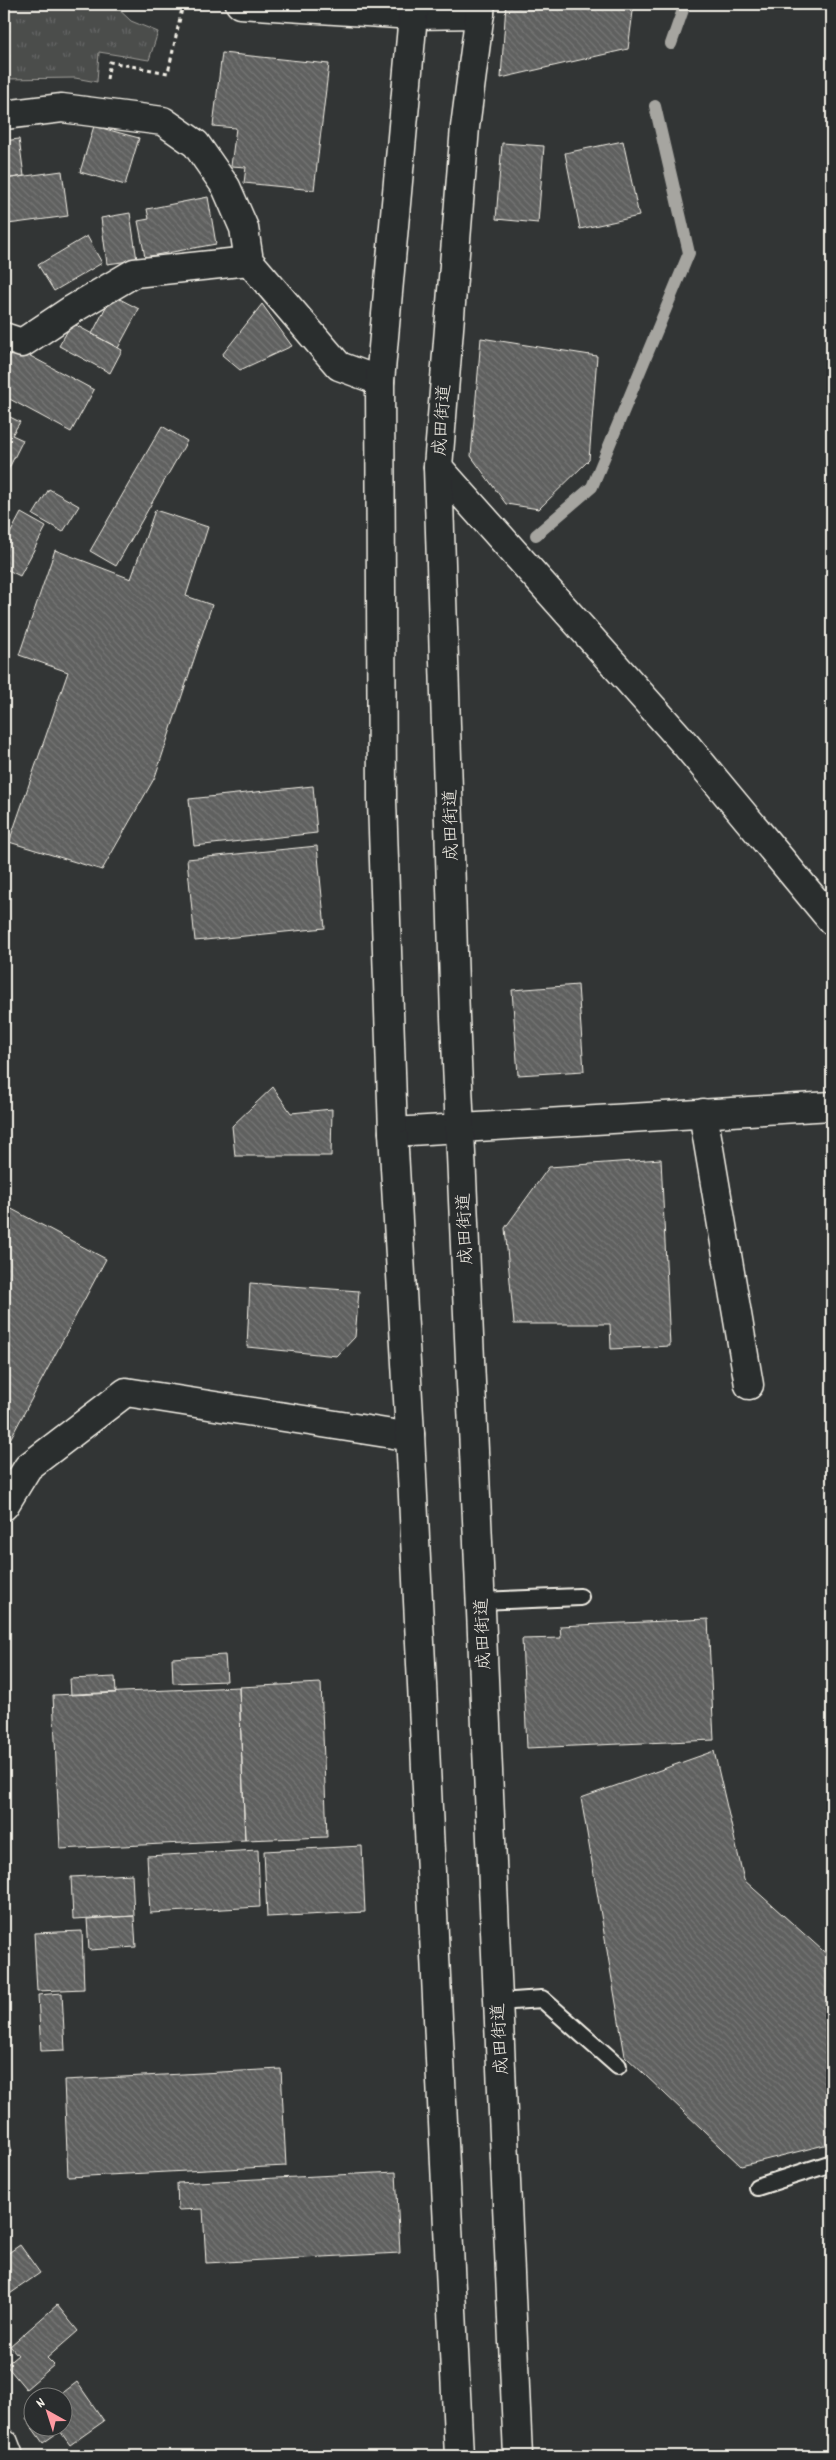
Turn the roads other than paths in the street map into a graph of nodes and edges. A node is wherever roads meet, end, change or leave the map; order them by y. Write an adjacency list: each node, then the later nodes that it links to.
1 (240, 4): 3 (main road)
2 (481, 9): 3 (main road); 8 (main road, 成田街道)
3 (414, 10): 7 (main road)
4 (4, 116): 5 (main road)
5 (248, 261): 6 (main road); 7 (main road)
6 (4, 337)
7 (380, 381): 13 (main road)
8 (438, 467): 9 (main road); 12 (main road, 成田街道)
9 (832, 921)
10 (832, 1106): 11 (main road)
11 (702, 1113): 12 (main road); 14 (main road)
12 (459, 1127): 13 (main road); 18 (main road, 成田街道)
13 (393, 1132): 15 (main road)
14 (749, 1385)
15 (410, 1434): 16 (main road); 25 (main road)
16 (8, 1490)
17 (580, 1597): 18 (lane)
18 (480, 1601): 19 (main road, 成田街道)
19 (497, 2002): 20 (lane); 26 (main road, 成田街道)
20 (618, 2066)
21 (832, 2163): 22 (lane)
22 (757, 2188)
23 (4, 2443): 24 (main road)
24 (9, 2456)
25 (459, 2456)
26 (518, 2456)

